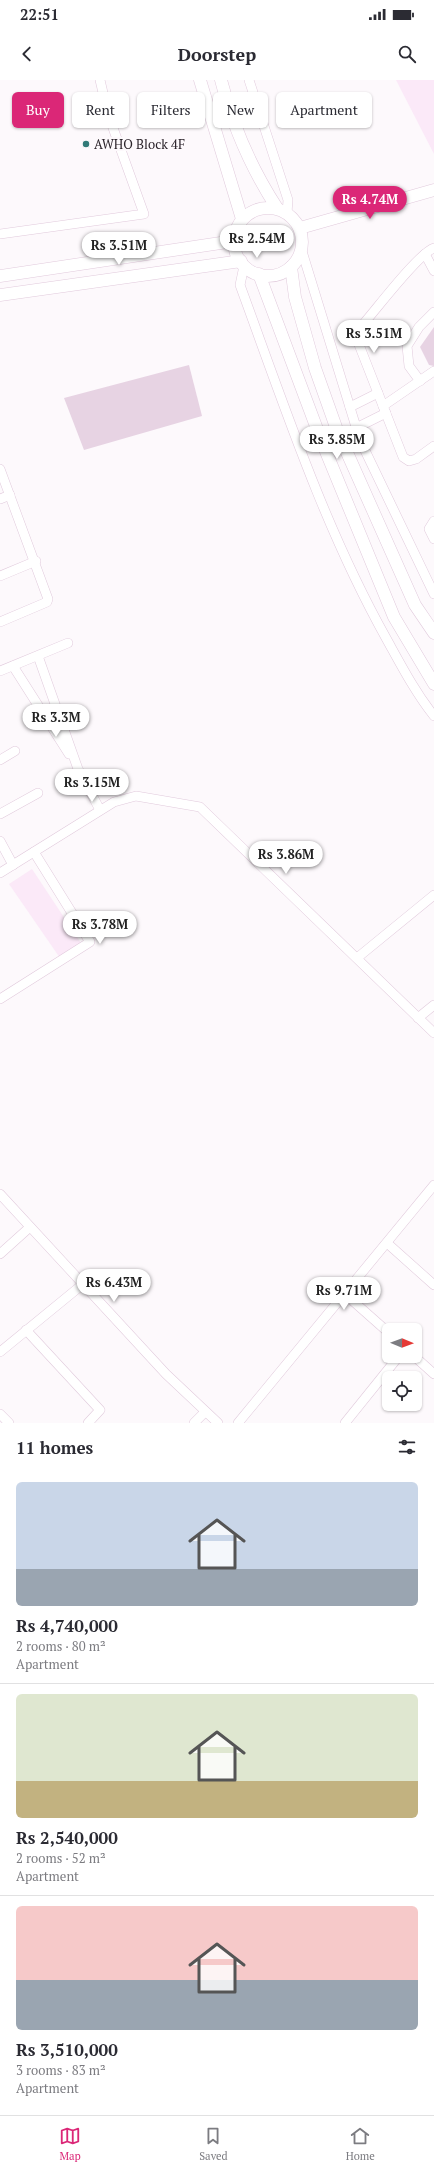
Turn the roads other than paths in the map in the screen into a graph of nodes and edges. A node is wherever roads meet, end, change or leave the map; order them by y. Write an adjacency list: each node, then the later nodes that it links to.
1 (100, 80): 9 (street)
2 (200, 80): 7 (street)
3 (221, 80): 6 (street)
4 (249, 80): 6 (street)
5 (434, 190): 8 (street)
6 (282, 211): 7 (street); 8 (street)
7 (242, 219): 10 (street)
8 (300, 228): 11 (street)
9 (0, 234)
10 (234, 241): 14 (street); 18 (street)
11 (301, 248): 15 (street); 24 (street)
12 (434, 248): 13 (street)
13 (425, 254): 16 (street); 23 (street)
14 (242, 263): 17 (street); 19 (street); 43 (street)
15 (291, 267): 17 (street); 37 (street)
16 (434, 270)
17 (259, 274): 42 (street)
18 (0, 276)
19 (0, 295)
20 (434, 312): 22 (street)
21 (434, 371): 22 (street)
22 (420, 381): 25 (street)
23 (378, 393): 24 (street); 25 (street)
24 (350, 407): 26 (street)
25 (384, 410): 26 (street); 27 (street)
26 (356, 428): 35 (street)
27 (434, 446)
28 (0, 469): 29 (street)
29 (10, 495): 30 (street); 33 (street)
30 (0, 499)
31 (434, 522): 32 (street)
32 (434, 539)
33 (36, 561): 34 (street); 36 (street)
34 (0, 576)
35 (434, 594)
36 (0, 622)
37 (434, 634)
38 (68, 643): 39 (street)
39 (38, 656): 40 (street); 46 (street)
40 (13, 666): 41 (street); 46 (street)
41 (0, 671)
42 (434, 684)
43 (434, 716)
44 (15, 751): 45 (street)
45 (0, 760)
46 (78, 769): 48 (street)
47 (38, 793): 49 (street)
48 (100, 810): 51 (street); 55 (street)
49 (0, 814)
50 (0, 841): 52 (street)
51 (34, 852): 52 (street); 56 (street)
52 (13, 865): 53 (street)
53 (0, 873)
54 (434, 895): 55 (street)
55 (357, 958): 58 (street)
56 (0, 999)
57 (434, 1005): 58 (street)
58 (418, 1018): 59 (street)
59 (434, 1033)
60 (434, 1185): 63 (street)
61 (0, 1194): 62 (street)
62 (30, 1227): 64 (street); 65 (street)
63 (387, 1243): 66 (street); 67 (street)
64 (0, 1254)
65 (83, 1284): 69 (street); 74 (street)
66 (434, 1285)
67 (344, 1294): 68 (street); 80 (street)
68 (382, 1327)
69 (26, 1330): 70 (street); 77 (street)
70 (0, 1352)
71 (393, 1363): 81 (street)
72 (422, 1363): 73 (street)
73 (434, 1374)
74 (205, 1412): 78 (street); 79 (street)
75 (0, 1414): 76 (street)
76 (9, 1423)
77 (88, 1423)
78 (194, 1423)
79 (218, 1423)
80 (238, 1423)
81 (345, 1423)

